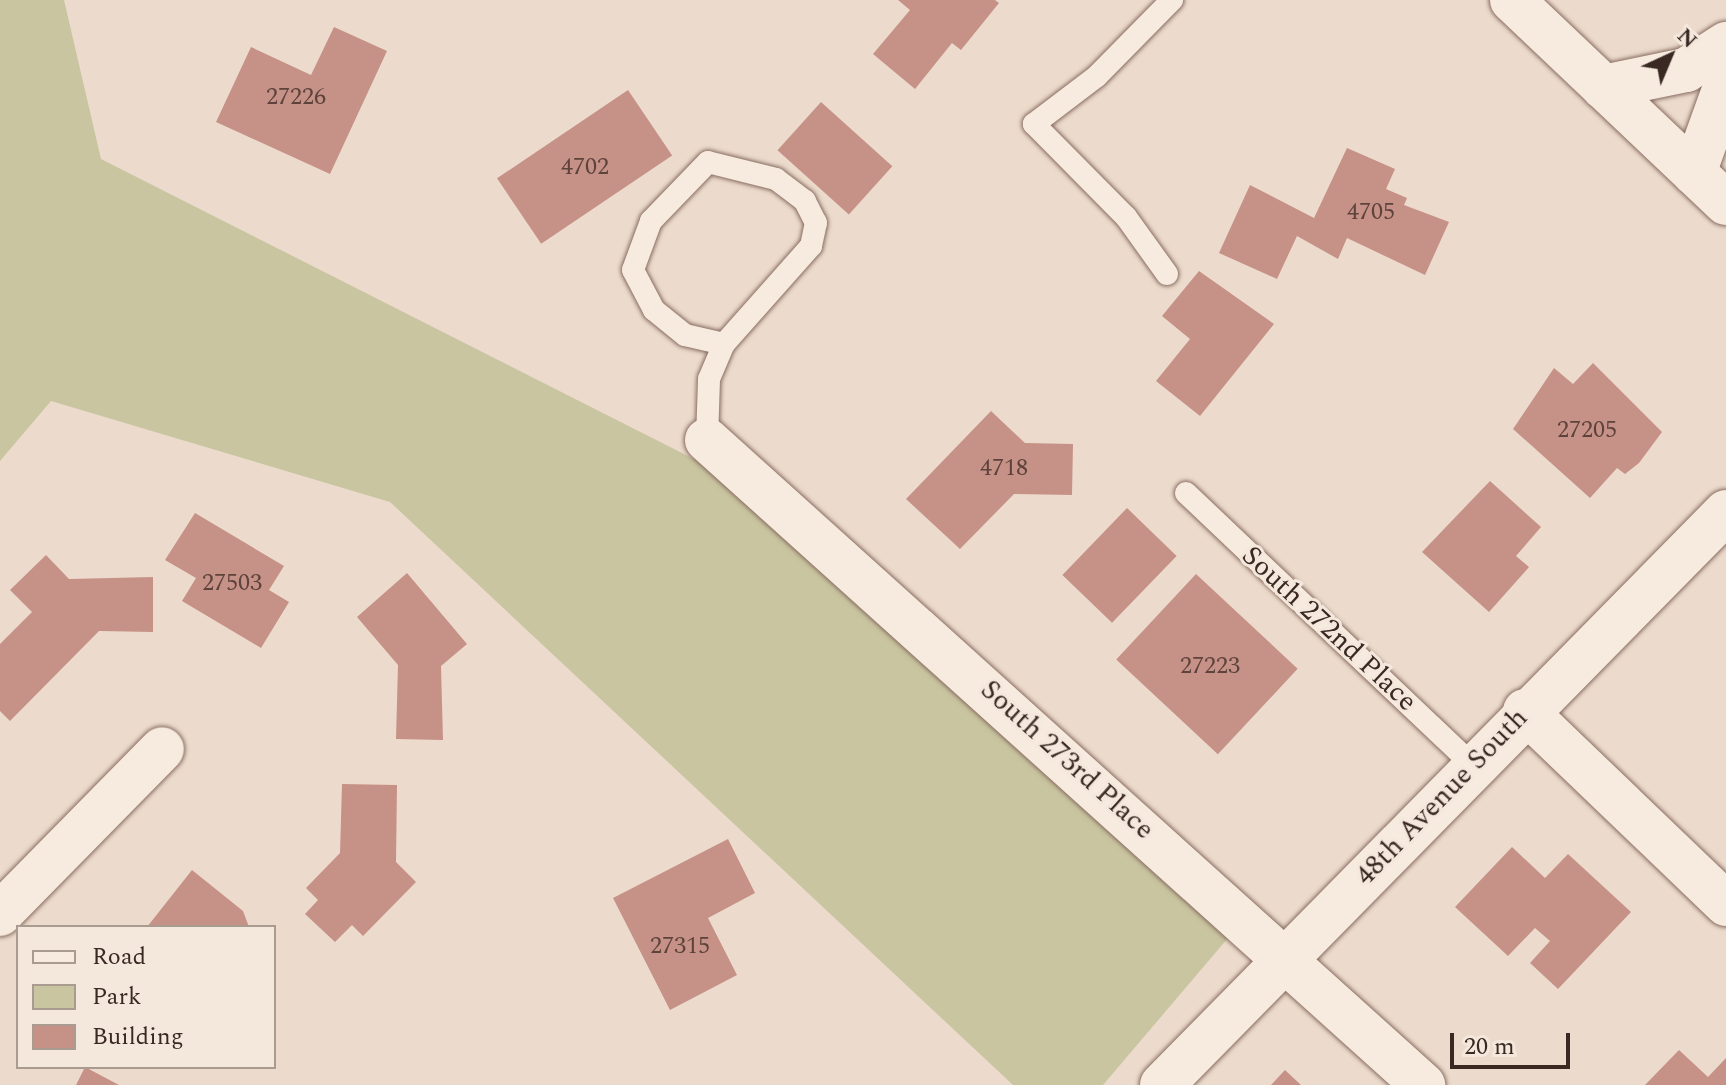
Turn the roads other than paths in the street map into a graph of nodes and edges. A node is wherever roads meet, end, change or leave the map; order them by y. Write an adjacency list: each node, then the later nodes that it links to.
1 (1172, 0): 8 (lane)
2 (1512, 0): 5 (street)
3 (1726, 44): 5 (street)
4 (1726, 84): 6 (street)
5 (1603, 87): 6 (street)
6 (1694, 173): 7 (street)
7 (1726, 203)
8 (1167, 274)
9 (724, 344): 9 (lane); 10 (lane)
10 (707, 440): 18 (street, South 273rd Place)
11 (1186, 493): 15 (lane, South 272nd Place)
12 (1726, 512): 13 (street, 48th Avenue South)
13 (1525, 711): 15 (street, 48th Avenue South); 16 (street)
14 (162, 749): 17 (street)
15 (1472, 764): 18 (street, 48th Avenue South)
16 (1726, 904)
17 (0, 914)
18 (1289, 957): 19 (street, 48th Avenue South); 20 (street, South 273rd Place)
19 (1162, 1085)
20 (1423, 1085)

